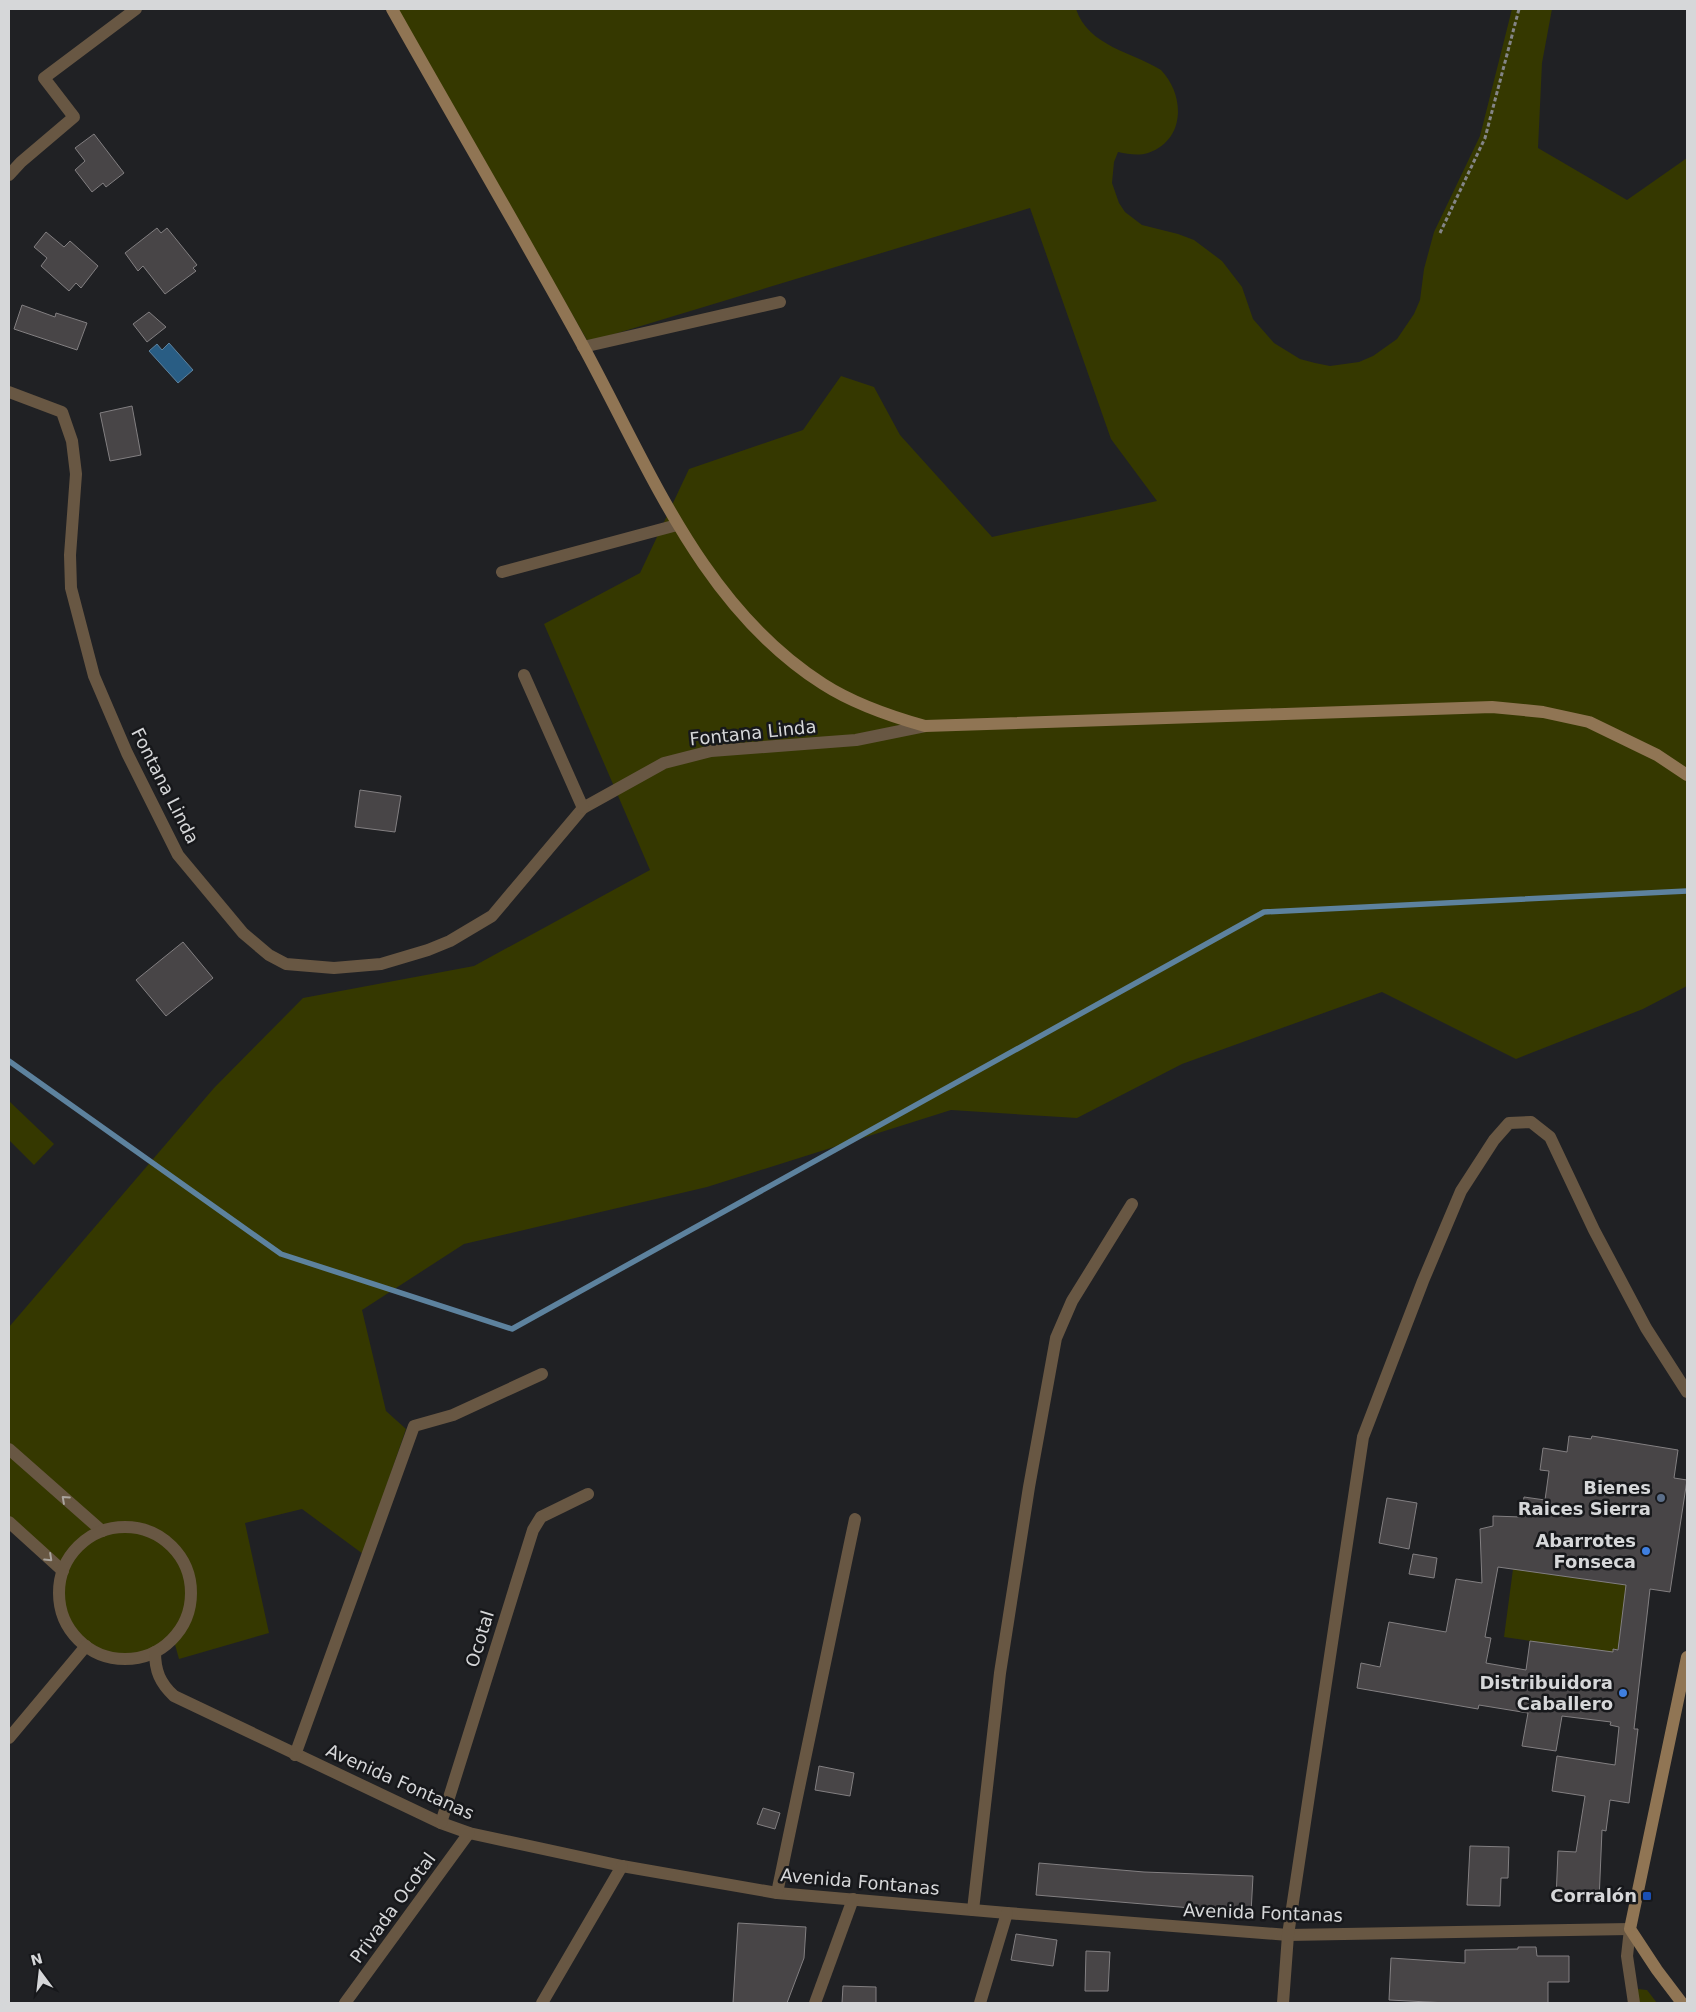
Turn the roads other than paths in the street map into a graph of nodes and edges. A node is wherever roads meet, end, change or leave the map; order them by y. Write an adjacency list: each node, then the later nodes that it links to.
1 (136, 9): 3 (street)
2 (392, 9): 5 (main road)
3 (9, 175)
4 (780, 302): 5 (street)
5 (583, 347): 7 (main road)
6 (9, 392): 12 (street, Fontana Linda)
7 (677, 524): 8 (street); 10 (main road)
8 (502, 572)
9 (524, 675): 12 (street)
10 (925, 726): 11 (main road); 12 (street, Fontana Linda)
11 (1687, 774)
12 (583, 808)
13 (1132, 1204): 32 (street)
14 (542, 1374): 26 (street)
15 (1687, 1392): 35 (street)
16 (9, 1449): 20 (street, one-way to 16)
17 (588, 1494): 27 (street, Ocotal)
18 (855, 1519): 30 (street)
19 (9, 1522): 21 (street, one-way to 21)
20 (102, 1531): 21 (street); 23 (street)
21 (63, 1572): 22 (street)
22 (86, 1646): 23 (street); 25 (street)
23 (155, 1652): 26 (street, Avenida Fontanas)
24 (1687, 1657): 34 (main road)
25 (9, 1738)
26 (295, 1755): 27 (street, Avenida Fontanas)
27 (441, 1823): 28 (street, Avenida Fontanas)
28 (469, 1833): 29 (street, Avenida Fontanas); 36 (street, Privada Ocotal)
29 (622, 1866): 30 (street, Avenida Fontanas); 37 (street)
30 (777, 1893): 31 (street, Avenida Fontanas)
31 (854, 1899): 32 (street, Avenida Fontanas); 38 (street)
32 (973, 1910): 33 (street, Avenida Fontanas)
33 (1007, 1914): 35 (street, Avenida Fontanas); 39 (street)
34 (1630, 1929): 35 (street, Avenida Fontanas); 41 (street); 42 (main road)
35 (1288, 1935): 40 (street)
36 (345, 2003)
37 (542, 2003)
38 (815, 2003)
39 (980, 2003)
40 (1283, 2003)
41 (1634, 2003)
42 (1682, 2003)

